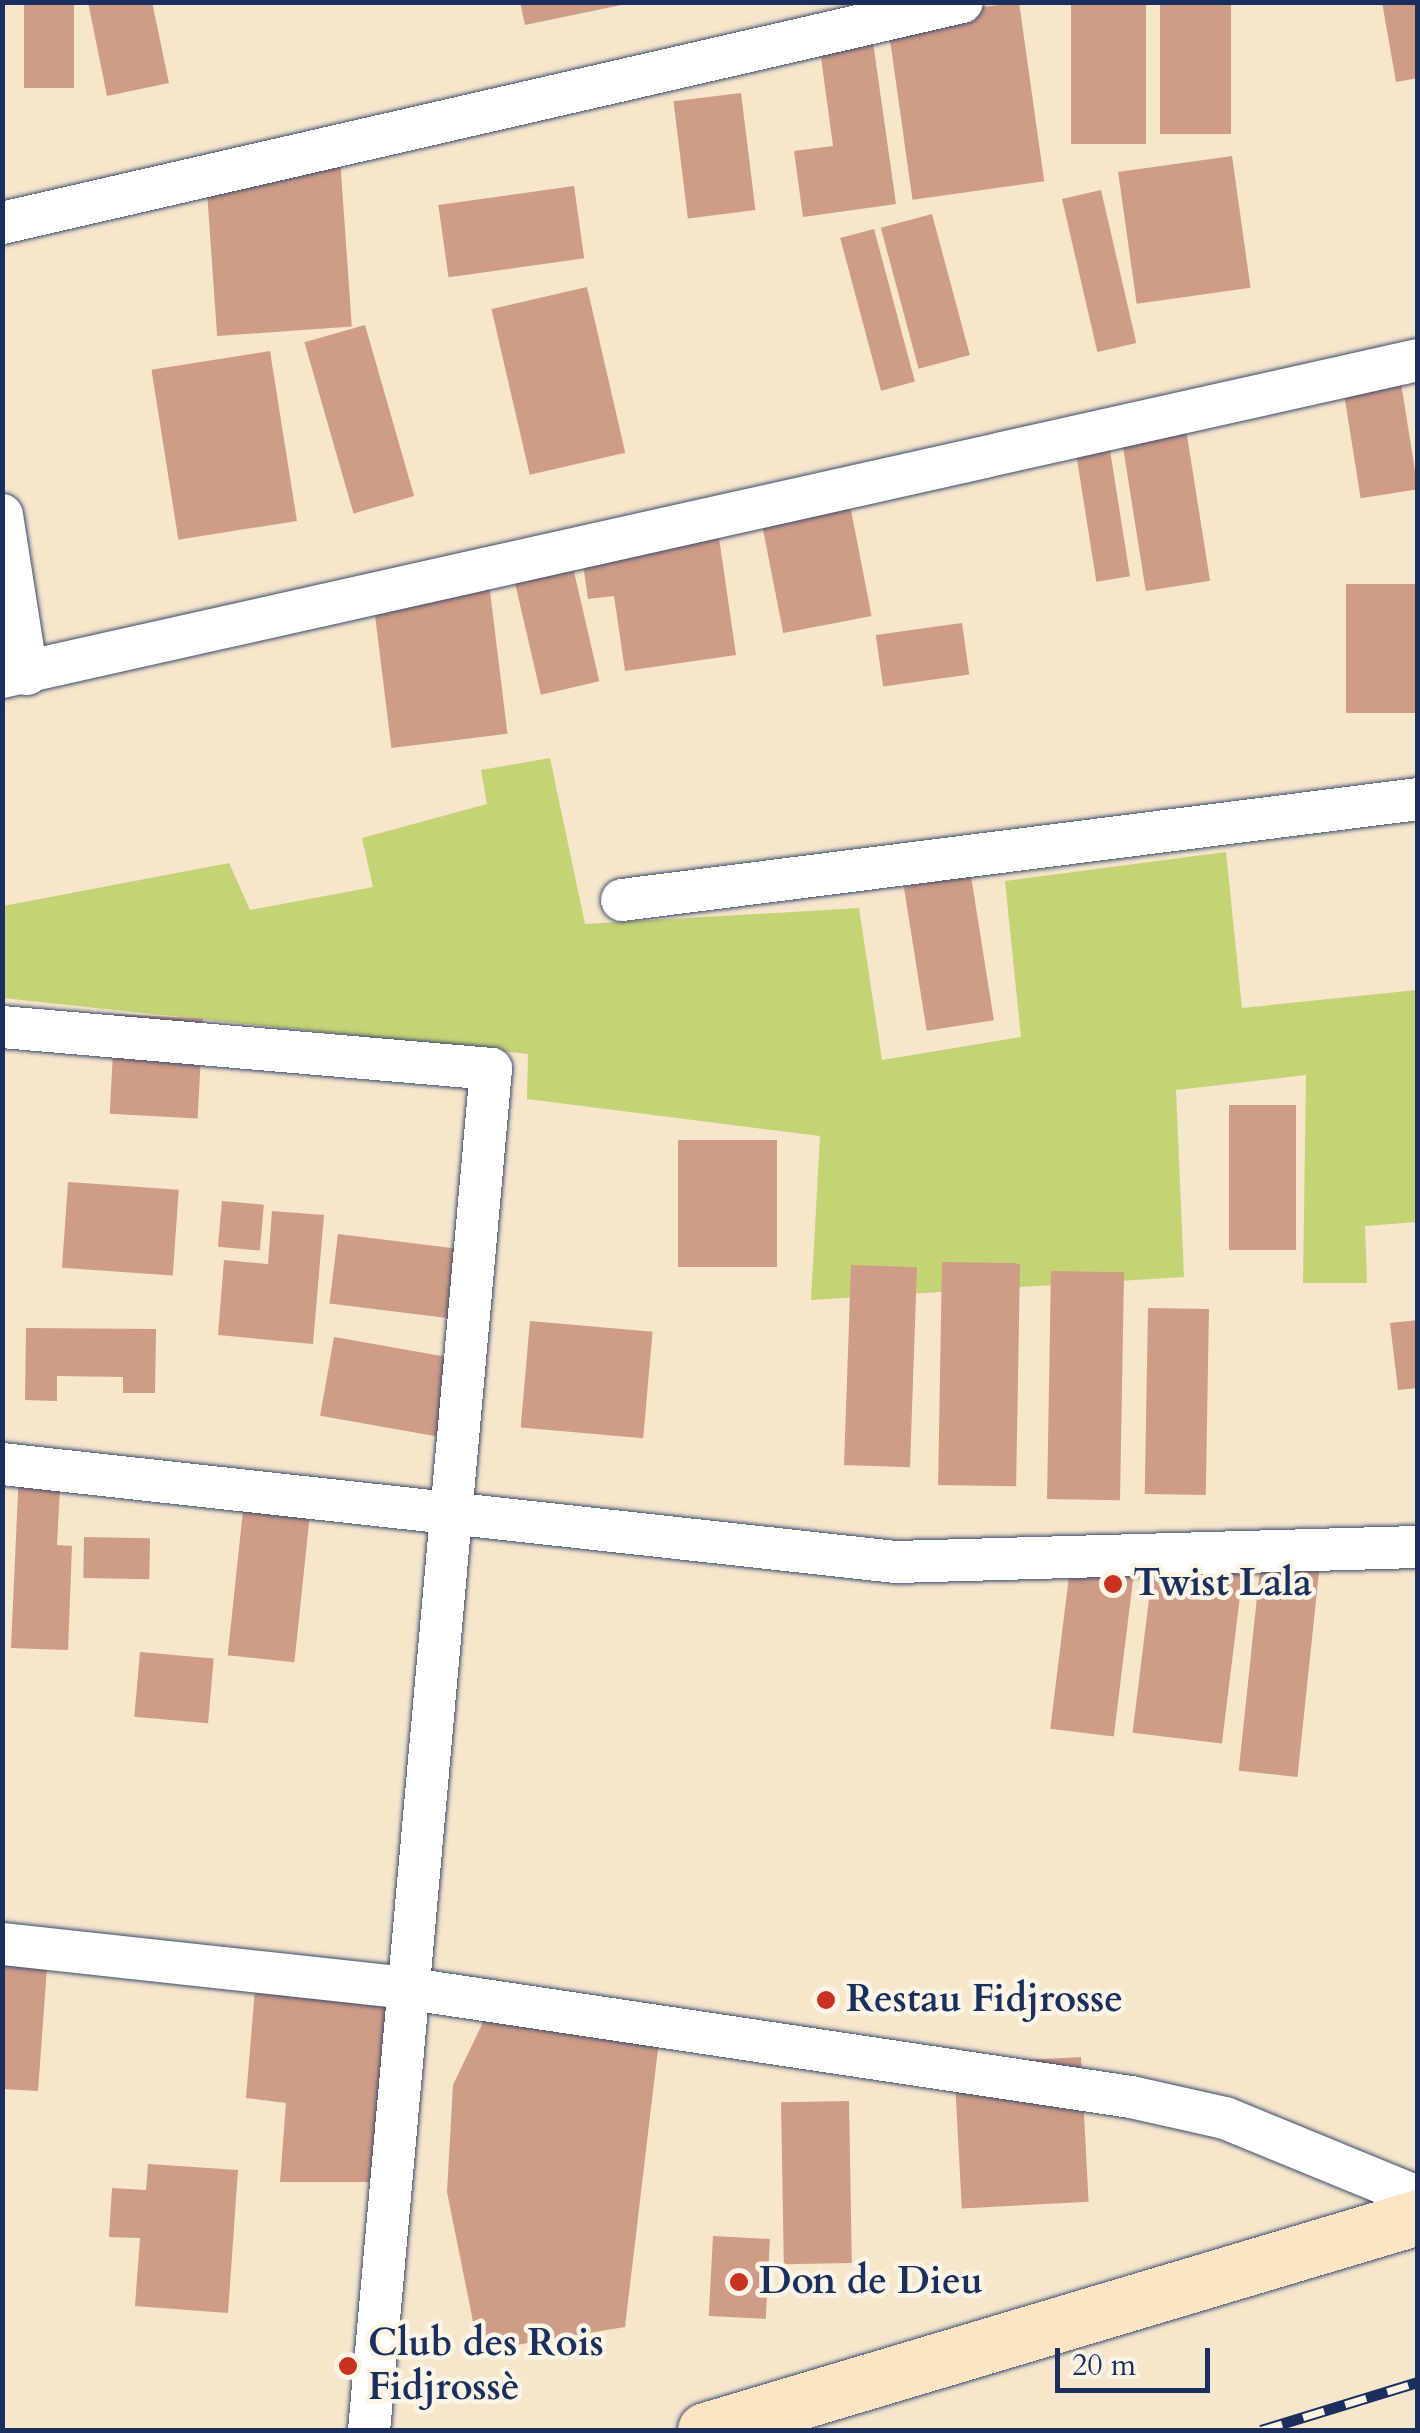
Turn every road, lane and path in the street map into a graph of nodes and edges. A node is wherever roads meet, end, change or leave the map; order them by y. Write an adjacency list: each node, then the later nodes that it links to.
1 (962, 2): 2 (street)
2 (2, 223)
3 (1418, 360): 5 (street)
4 (2, 516): 5 (street)
5 (15, 676)
6 (1418, 799): 7 (street)
7 (622, 900)
8 (2, 1027): 10 (street)
9 (2, 1464): 10 (street)
10 (450, 1514): 11 (street); 13 (street)
11 (1418, 1546)
12 (2, 1944): 13 (street)
13 (404, 1988): 14 (street); 16 (street)
14 (1418, 2197)
15 (1418, 2216): 17 (main road)
16 (369, 2430)
17 (705, 2430)

